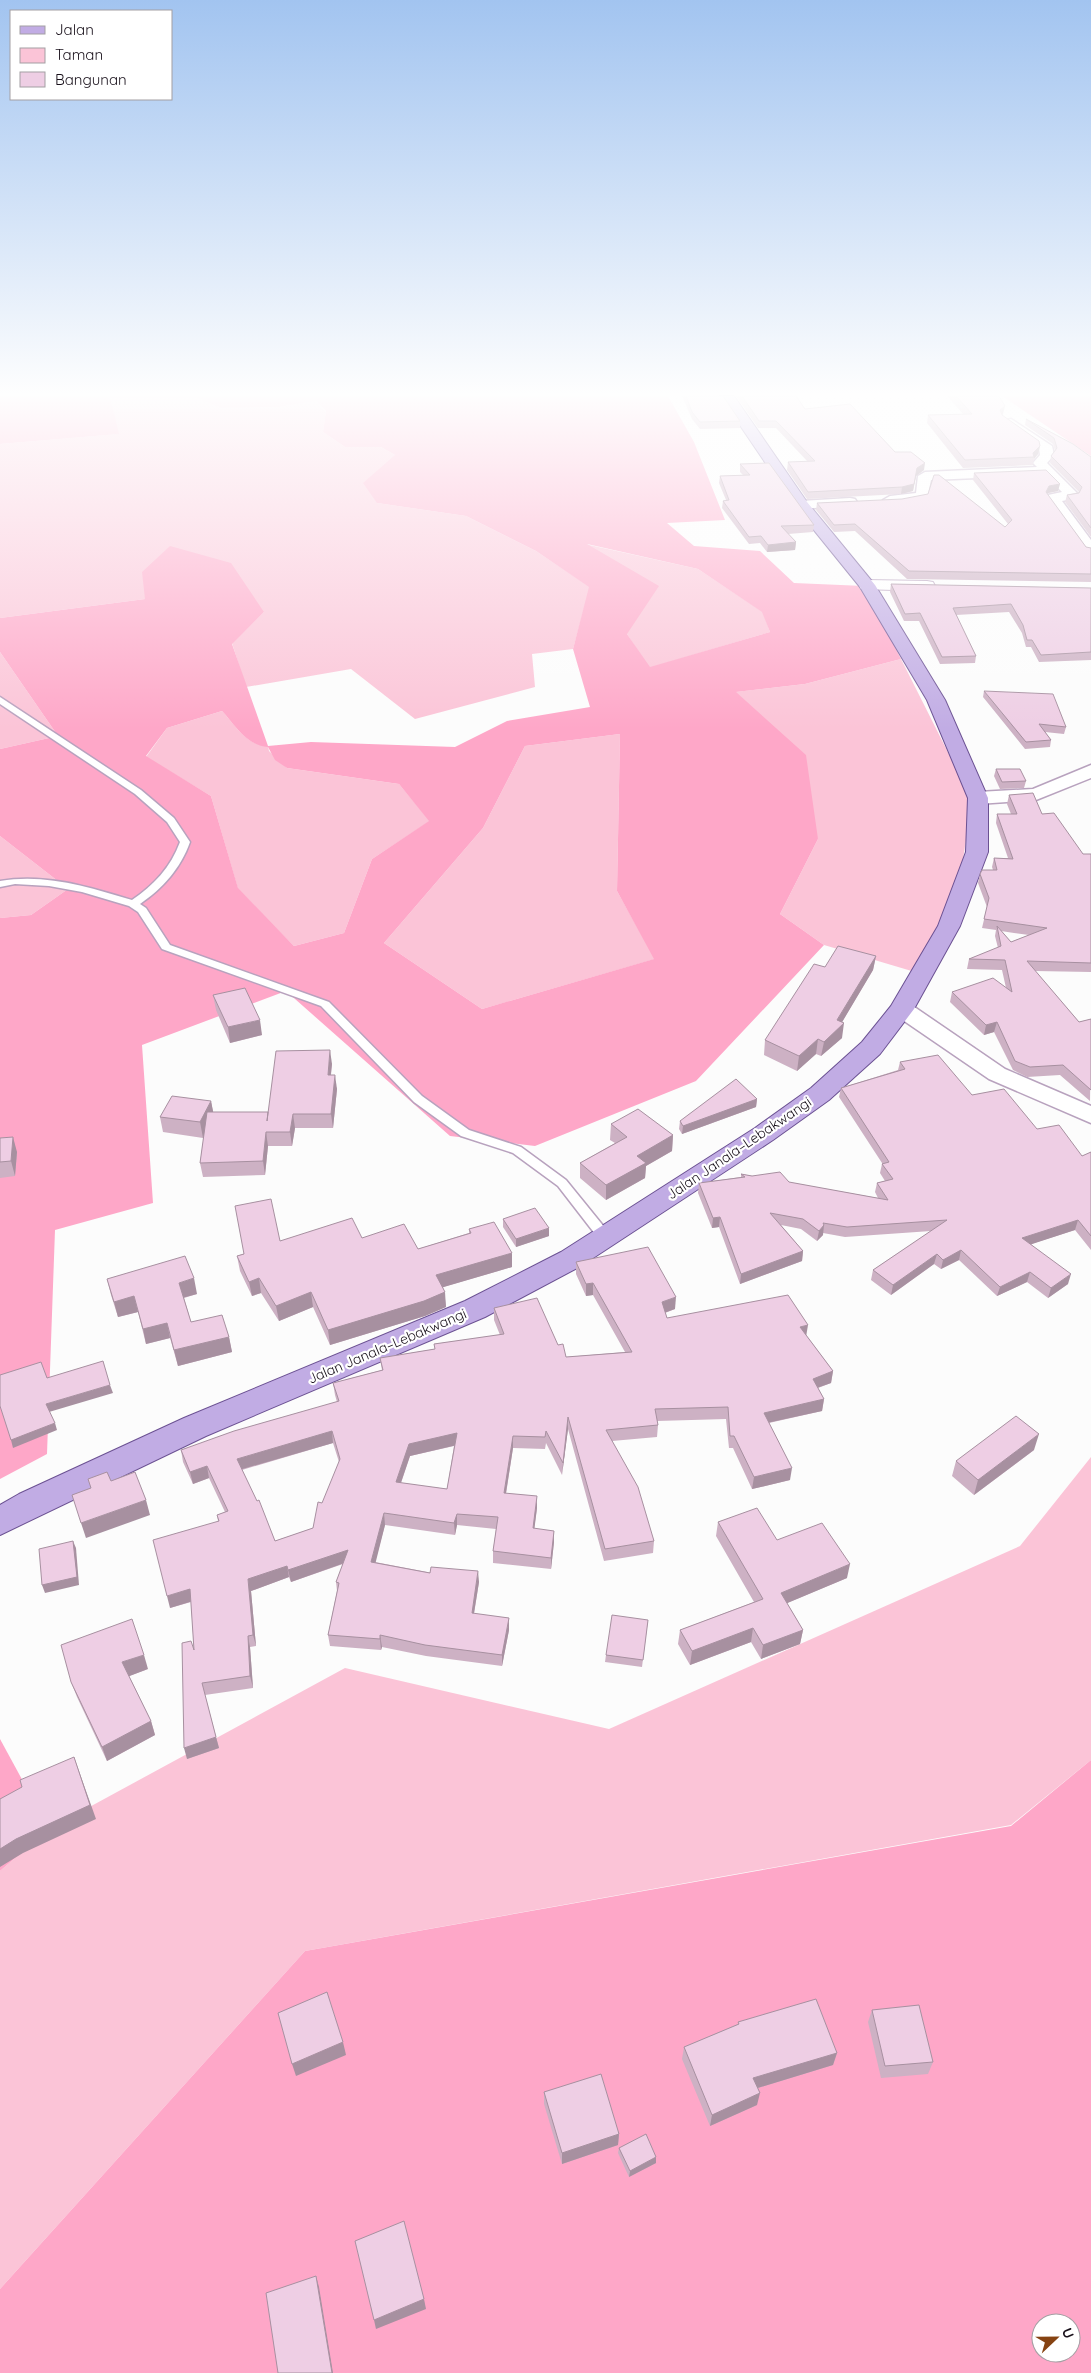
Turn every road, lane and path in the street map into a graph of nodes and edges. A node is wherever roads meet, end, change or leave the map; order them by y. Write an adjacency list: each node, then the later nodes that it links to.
1 (801, 507): 4 (main road, Jalan Janala–Lebakwangi)
2 (1059, 507): 3 (street)
3 (1091, 550)
4 (867, 585): 5 (street); 8 (main road, Jalan Janala–Lebakwangi)
5 (945, 586)
6 (0, 700): 10 (lane)
7 (1091, 771): 8 (street)
8 (978, 798): 11 (main road, Jalan Janala–Lebakwangi)
9 (0, 884): 10 (lane)
10 (133, 904): 13 (lane)
11 (902, 1009): 12 (street); 13 (main road, Jalan Janala–Lebakwangi)
12 (1091, 1115)
13 (604, 1236): 14 (main road, Jalan Janala–Lebakwangi)
14 (0, 1521)

